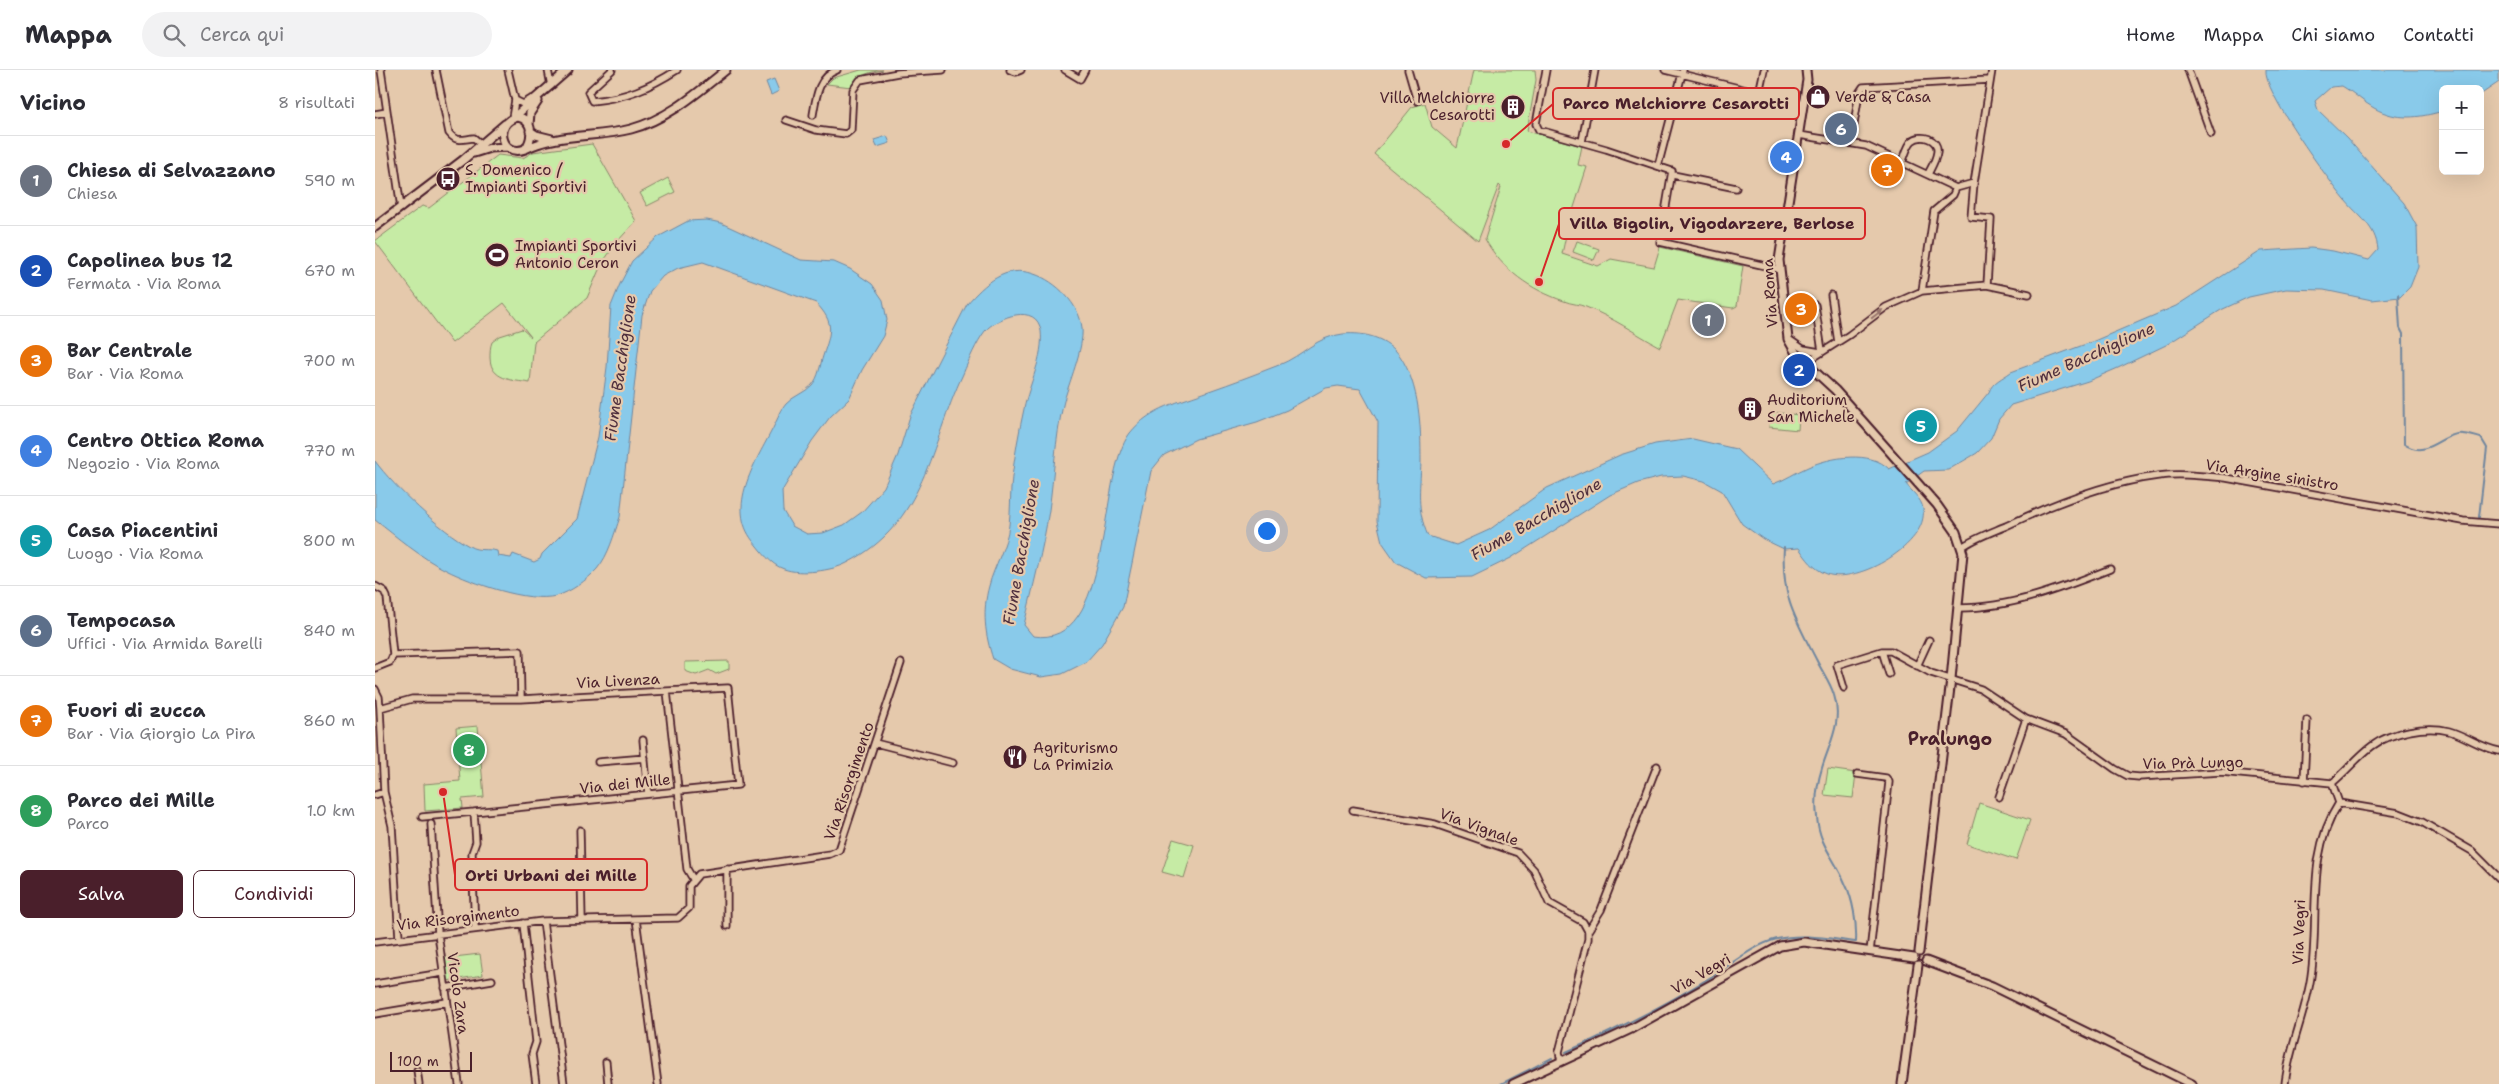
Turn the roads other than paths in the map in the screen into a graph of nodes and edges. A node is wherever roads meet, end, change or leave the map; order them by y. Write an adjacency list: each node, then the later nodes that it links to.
1 (381, 70): 32 (street)
2 (436, 70): 44 (street)
3 (508, 70): 29 (street)
4 (548, 70): 27 (street)
5 (567, 70): 27 (street)
6 (612, 70): 7 (street)
7 (677, 70)
8 (726, 70): 41 (street)
9 (837, 70): 34 (street)
10 (943, 70): 36 (street)
11 (1010, 70): 12 (street)
12 (1021, 70)
13 (1065, 70): 14 (street)
14 (1085, 70)
15 (1408, 70): 30 (street)
16 (1546, 70): 42 (street)
17 (1595, 70): 42 (street)
18 (1665, 70): 24 (street)
19 (1764, 70): 24 (street)
20 (1805, 70): 25 (street, Via Roma)
21 (1811, 70): 25 (street, Via Roma)
22 (1992, 70): 26 (street)
23 (2188, 70): 39 (street)
24 (1683, 73): 49 (street)
25 (1807, 80): 40 (street, Via Roma)
26 (1990, 80): 43 (street); 52 (street)
27 (551, 86): 28 (street)
28 (544, 92): 29 (street); 31 (street); 38 (street)
29 (515, 100): 31 (street); 35 (street)
30 (1417, 102)
31 (522, 110): 35 (street); 38 (street)
32 (387, 112): 33 (street); 55 (street)
33 (375, 114)
34 (813, 115)
35 (512, 118): 37 (street); 38 (street)
36 (786, 120)
37 (505, 124): 44 (street); 45 (street)
38 (529, 126): 41 (street); 46 (street)
39 (2211, 134)
40 (1799, 135): 43 (street); 58 (street, Via Roma)
41 (555, 139): 46 (street)
42 (1582, 142): 49 (street)
43 (1851, 143): 48 (street)
44 (481, 144): 47 (street)
45 (507, 147): 46 (street); 47 (street)
46 (525, 149)
47 (463, 160): 55 (street)
48 (1902, 162): 50 (street); 50 (street)
49 (1658, 166): 51 (street)
50 (1928, 174): 54 (street)
51 (1673, 175): 53 (street); 59 (street)
52 (1973, 183): 54 (street); 60 (street)
53 (1736, 188)
54 (1957, 188): 61 (street)
55 (401, 208): 57 (street)
56 (1721, 222): 58 (street)
57 (375, 227)
58 (1783, 233): 59 (street, Via Roma)
59 (1779, 269): 65 (street, Via Roma)
60 (1987, 284): 61 (street); 62 (street)
61 (1922, 291): 66 (street, one-way to 61)
62 (2029, 294)
63 (1831, 295): 66 (street)
64 (1815, 305): 68 (street)
65 (1788, 339): 67 (street); 69 (street, Via Roma)
66 (1838, 342): 68 (street)
67 (1810, 351): 68 (street); 69 (street)
68 (1821, 352): 70 (street)
69 (1797, 355): 70 (street, Via Roma)
70 (1805, 363): 72 (street, Via Roma)
71 (2499, 524): 72 (street, Via Argine sinistro)
72 (1961, 544): 75 (street)
73 (2110, 569): 75 (street)
74 (375, 586): 78 (street)
75 (1959, 608): 83 (street)
76 (1929, 640): 80 (street)
77 (1882, 651): 80 (street, Via Prà Lungo); 82 (street); 84 (street)
78 (393, 655): 81 (street); 87 (street)
79 (901, 663): 93 (street, Via Risorgimento)
80 (1917, 666): 83 (street, Via Prà Lungo)
81 (375, 668)
82 (1889, 674)
83 (1951, 679): 89 (street, Via Prà Lungo); 127 (street)
84 (1844, 688)
85 (375, 689): 88 (street)
86 (667, 691): 87 (street, Via Livenza); 102 (street, Via Livenza); 102 (street, Via dei Mille)
87 (521, 699): 88 (street, Via Livenza)
88 (380, 708): 91 (street)
89 (2027, 719): 100 (street, Via Prà Lungo); 106 (street)
90 (2307, 720): 100 (street)
91 (378, 723): 103 (street)
92 (643, 740): 95 (street)
93 (875, 743): 97 (street); 113 (street, Via Risorgimento)
94 (2499, 751): 101 (street)
95 (645, 758): 96 (street); 104 (street)
96 (598, 762)
97 (953, 763)
98 (1657, 766): 122 (street)
99 (1857, 774): 126 (street)
100 (2304, 781): 101 (street, Via Prà Lungo)
101 (2332, 783): 107 (street)
102 (678, 791): 104 (street, Via dei Mille); 115 (street, Via Livenza)
103 (384, 792): 105 (street); 124 (street)
104 (648, 794): 109 (street, Via dei Mille)
105 (375, 795)
106 (1999, 797)
107 (2339, 804): 114 (street); 148 (street, Via Vegri)
108 (1353, 810): 122 (street, Via Vignale)
109 (475, 812): 110 (street, Via dei Mille); 121 (street)
110 (422, 817)
111 (431, 824): 123 (street, Vicolo Zara)
112 (581, 830): 117 (street)
113 (727, 869): 115 (street, Via Risorgimento); 120 (street)
114 (2499, 878)
115 (693, 879): 116 (street, Via Risorgimento)
116 (636, 919): 117 (street, Via Risorgimento); 144 (street)
117 (582, 920): 118 (street, Via Risorgimento)
118 (543, 921): 119 (street, Via Risorgimento); 142 (street)
119 (523, 923): 121 (street, Via Risorgimento); 141 (street)
120 (727, 926)
121 (475, 929): 123 (street, Via Risorgimento)
122 (1588, 931): 136 (street)
123 (438, 934): 124 (street, Via Risorgimento); 130 (street, Vicolo Zara)
124 (399, 938): 125 (street, Via Risorgimento)
125 (375, 942)
126 (1870, 952): 129 (street, Via Vegri); 136 (street, Via Vegri)
127 (1919, 952): 128 (street); 129 (street)
128 (1926, 961): 129 (street); 147 (street)
129 (1916, 962): 146 (street)
130 (442, 973): 132 (street); 133 (street, Vicolo Zara)
131 (492, 980): 133 (street)
132 (375, 984)
133 (445, 988): 134 (street, Vicolo Zara)
134 (447, 1002): 135 (street); 140 (street, Vicolo Zara)
135 (376, 1014)
136 (1561, 1061): 145 (street, Via Vegri)
137 (605, 1062): 143 (street)
138 (417, 1070): 139 (street)
139 (419, 1084)
140 (459, 1084)
141 (535, 1084)
142 (563, 1084)
143 (608, 1084)
144 (658, 1084)
145 (1513, 1084)
146 (1902, 1084)
147 (2192, 1084)
148 (2285, 1084)

